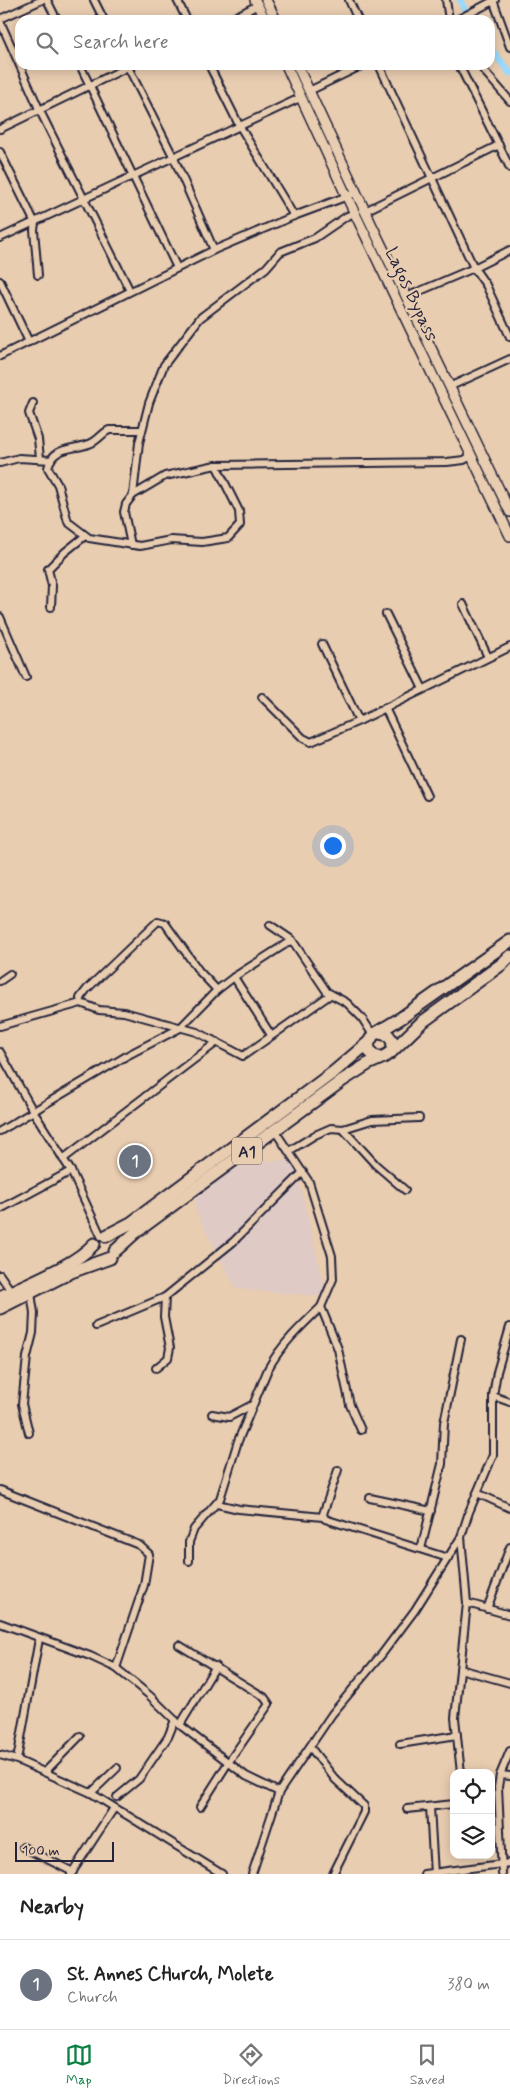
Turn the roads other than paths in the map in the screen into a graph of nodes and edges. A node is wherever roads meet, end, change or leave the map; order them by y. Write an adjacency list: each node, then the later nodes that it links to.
1 (42, 0): 19 (street)
2 (47, 0): 10 (street)
3 (94, 0): 11 (street)
4 (177, 0): 12 (street)
5 (266, 0): 15 (main road)
6 (349, 0): 16 (street)
7 (446, 0): 17 (street)
8 (492, 1): 18 (street); 20 (street)
9 (257, 3): 13 (street); 14 (main road)
10 (54, 15)
11 (102, 15)
12 (184, 15)
13 (237, 15)
14 (263, 15)
15 (274, 15)
16 (356, 15)
17 (448, 15)
18 (466, 15)
19 (0, 20): 22 (street)
20 (508, 36): 21 (street)
21 (510, 47)
22 (15, 54)
23 (22, 70): 37 (street)
24 (82, 70): 34 (street)
25 (121, 70): 34 (street)
26 (131, 70): 42 (street)
27 (212, 70): 38 (street)
28 (289, 70): 35 (main road, Lagos Bypass)
29 (299, 70): 35 (main road, Lagos Bypass)
30 (353, 70): 35 (street)
31 (381, 70): 45 (street)
32 (461, 70): 40 (street)
33 (483, 70): 36 (street)
34 (90, 86): 37 (street); 44 (street)
35 (306, 94): 38 (street); 46 (main road, Lagos Bypass)
36 (510, 101)
37 (40, 111): 39 (street); 47 (street)
38 (239, 125): 42 (street); 49 (street)
39 (0, 129)
40 (498, 145): 43 (street); 45 (street)
41 (0, 152): 50 (street)
42 (173, 156): 44 (street); 52 (street)
43 (510, 168)
44 (133, 175): 47 (street); 54 (street)
45 (433, 178): 48 (street); 55 (street)
46 (352, 195): 48 (main road, Lagos Bypass); 49 (street)
47 (83, 198): 50 (street); 58 (street)
48 (360, 212): 59 (main road, Lagos Bypass); 66 (street); 67 (main road, Lagos Bypass)
49 (294, 216): 52 (street)
50 (35, 223): 51 (street); 56 (street)
51 (0, 238)
52 (214, 250): 54 (street)
53 (510, 250): 55 (street)
54 (177, 268): 58 (street)
55 (474, 268): 59 (street); 60 (street)
56 (38, 275)
57 (0, 281): 61 (street)
58 (130, 291): 61 (street)
59 (406, 297): 64 (main road, Lagos Bypass)
60 (510, 337)
61 (29, 342): 62 (street)
62 (0, 356)
63 (510, 359): 64 (street)
64 (449, 387): 73 (main road, Lagos Bypass)
65 (33, 403): 68 (street)
66 (142, 430): 69 (street); 72 (street)
67 (471, 456): 71 (street); 75 (main road, Lagos Bypass)
68 (40, 458): 69 (street); 70 (street)
69 (51, 460): 74 (street)
70 (0, 463)
71 (216, 465): 72 (street); 76 (street)
72 (133, 495): 76 (street)
73 (510, 512)
74 (85, 536): 76 (street); 78 (street)
75 (510, 536)
76 (131, 545)
77 (463, 604): 83 (street)
78 (51, 607)
79 (386, 614): 85 (street)
80 (0, 617): 84 (street)
81 (322, 644): 88 (street)
82 (510, 647): 83 (street)
83 (488, 657): 85 (street)
84 (26, 677)
85 (423, 689): 87 (street)
86 (262, 697): 88 (street)
87 (385, 708): 88 (street); 89 (street)
88 (359, 721)
89 (427, 796)
90 (270, 925): 92 (street)
91 (510, 932): 94 (highway)
92 (292, 940): 97 (street); 100 (street)
93 (510, 941): 94 (highway, A1)
94 (491, 956): 105 (highway, A1)
95 (507, 960): 108 (highway, A1)
96 (10, 974): 98 (street)
97 (234, 977): 99 (street); 104 (street)
98 (0, 981)
99 (217, 990): 101 (street); 103 (street)
100 (330, 995): 104 (street); 105 (street)
101 (81, 1003): 102 (street); 103 (street)
102 (0, 1026)
103 (180, 1028): 106 (street); 109 (street)
104 (271, 1035): 106 (street)
105 (373, 1037): 108 (highway); 108 (highway); 120 (highway, A1)
106 (217, 1042): 115 (street)
107 (0, 1052): 109 (street)
108 (388, 1054): 113 (highway, A1)
109 (33, 1111): 112 (street); 115 (street)
110 (419, 1118): 111 (street)
111 (343, 1129): 114 (street); 118 (street)
112 (0, 1131)
113 (275, 1131): 114 (street); 121 (highway, A1)
114 (288, 1151): 117 (street)
115 (63, 1159): 116 (street)
116 (71, 1171): 119 (street); 120 (street)
117 (303, 1172): 126 (street); 128 (street)
118 (405, 1190)
119 (0, 1209)
120 (100, 1238): 121 (highway); 121 (highway); 123 (highway, A1)
121 (112, 1254): 124 (highway, A1)
122 (0, 1275): 123 (street)
123 (11, 1291): 125 (highway, A1)
124 (31, 1293): 127 (highway, A1); 138 (street)
125 (0, 1296)
126 (165, 1297): 129 (street); 132 (street)
127 (0, 1308)
128 (321, 1308): 135 (street); 137 (street)
129 (96, 1326)
130 (510, 1327): 133 (street)
131 (462, 1339): 145 (street)
132 (156, 1368)
133 (493, 1396): 134 (street); 141 (street)
134 (510, 1402)
135 (254, 1404): 136 (street); 143 (street)
136 (212, 1414)
137 (361, 1430)
138 (29, 1433)
139 (338, 1470): 146 (street)
140 (0, 1490): 159 (street)
141 (477, 1493): 144 (street); 147 (street)
142 (370, 1498): 145 (street)
143 (217, 1504): 146 (street); 151 (street)
144 (510, 1508)
145 (431, 1510): 149 (street)
146 (323, 1517): 149 (street)
147 (461, 1537): 150 (street); 152 (street)
148 (510, 1547): 153 (street)
149 (421, 1549): 150 (street)
150 (448, 1558): 166 (street)
151 (189, 1561)
152 (467, 1603): 153 (street); 160 (street)
153 (487, 1609): 154 (street)
154 (510, 1615)
155 (0, 1623): 156 (street)
156 (39, 1639): 159 (street); 169 (street)
157 (179, 1645): 158 (street)
158 (216, 1666): 162 (street); 170 (street)
159 (116, 1668): 162 (street)
160 (460, 1669): 161 (street); 163 (street)
161 (510, 1683)
162 (177, 1722): 170 (street); 179 (street)
163 (457, 1735): 165 (street); 172 (street)
164 (80, 1736): 173 (street)
165 (400, 1744)
166 (310, 1747): 176 (street); 193 (street)
167 (510, 1751): 174 (street)
168 (0, 1754): 169 (street)
169 (17, 1760): 173 (street)
170 (228, 1763): 176 (street); 181 (street)
171 (117, 1768): 177 (street)
172 (461, 1769)
173 (46, 1772): 177 (street)
174 (500, 1775): 175 (street); 178 (street)
175 (510, 1776)
176 (279, 1792): 192 (street)
177 (91, 1793): 184 (street)
178 (495, 1795)
179 (118, 1797)
180 (450, 1804): 182 (street)
181 (200, 1807)
182 (430, 1807): 185 (street); 190 (street)
183 (495, 1807): 188 (street)
184 (114, 1808): 189 (street); 191 (street)
185 (407, 1809)
186 (23, 1847): 189 (street)
187 (510, 1863): 188 (street)
188 (502, 1865): 190 (street); 195 (street)
189 (72, 1873)
190 (434, 1873): 194 (street)
191 (222, 1874)
192 (252, 1874)
193 (333, 1874)
194 (424, 1874)
195 (502, 1874)

